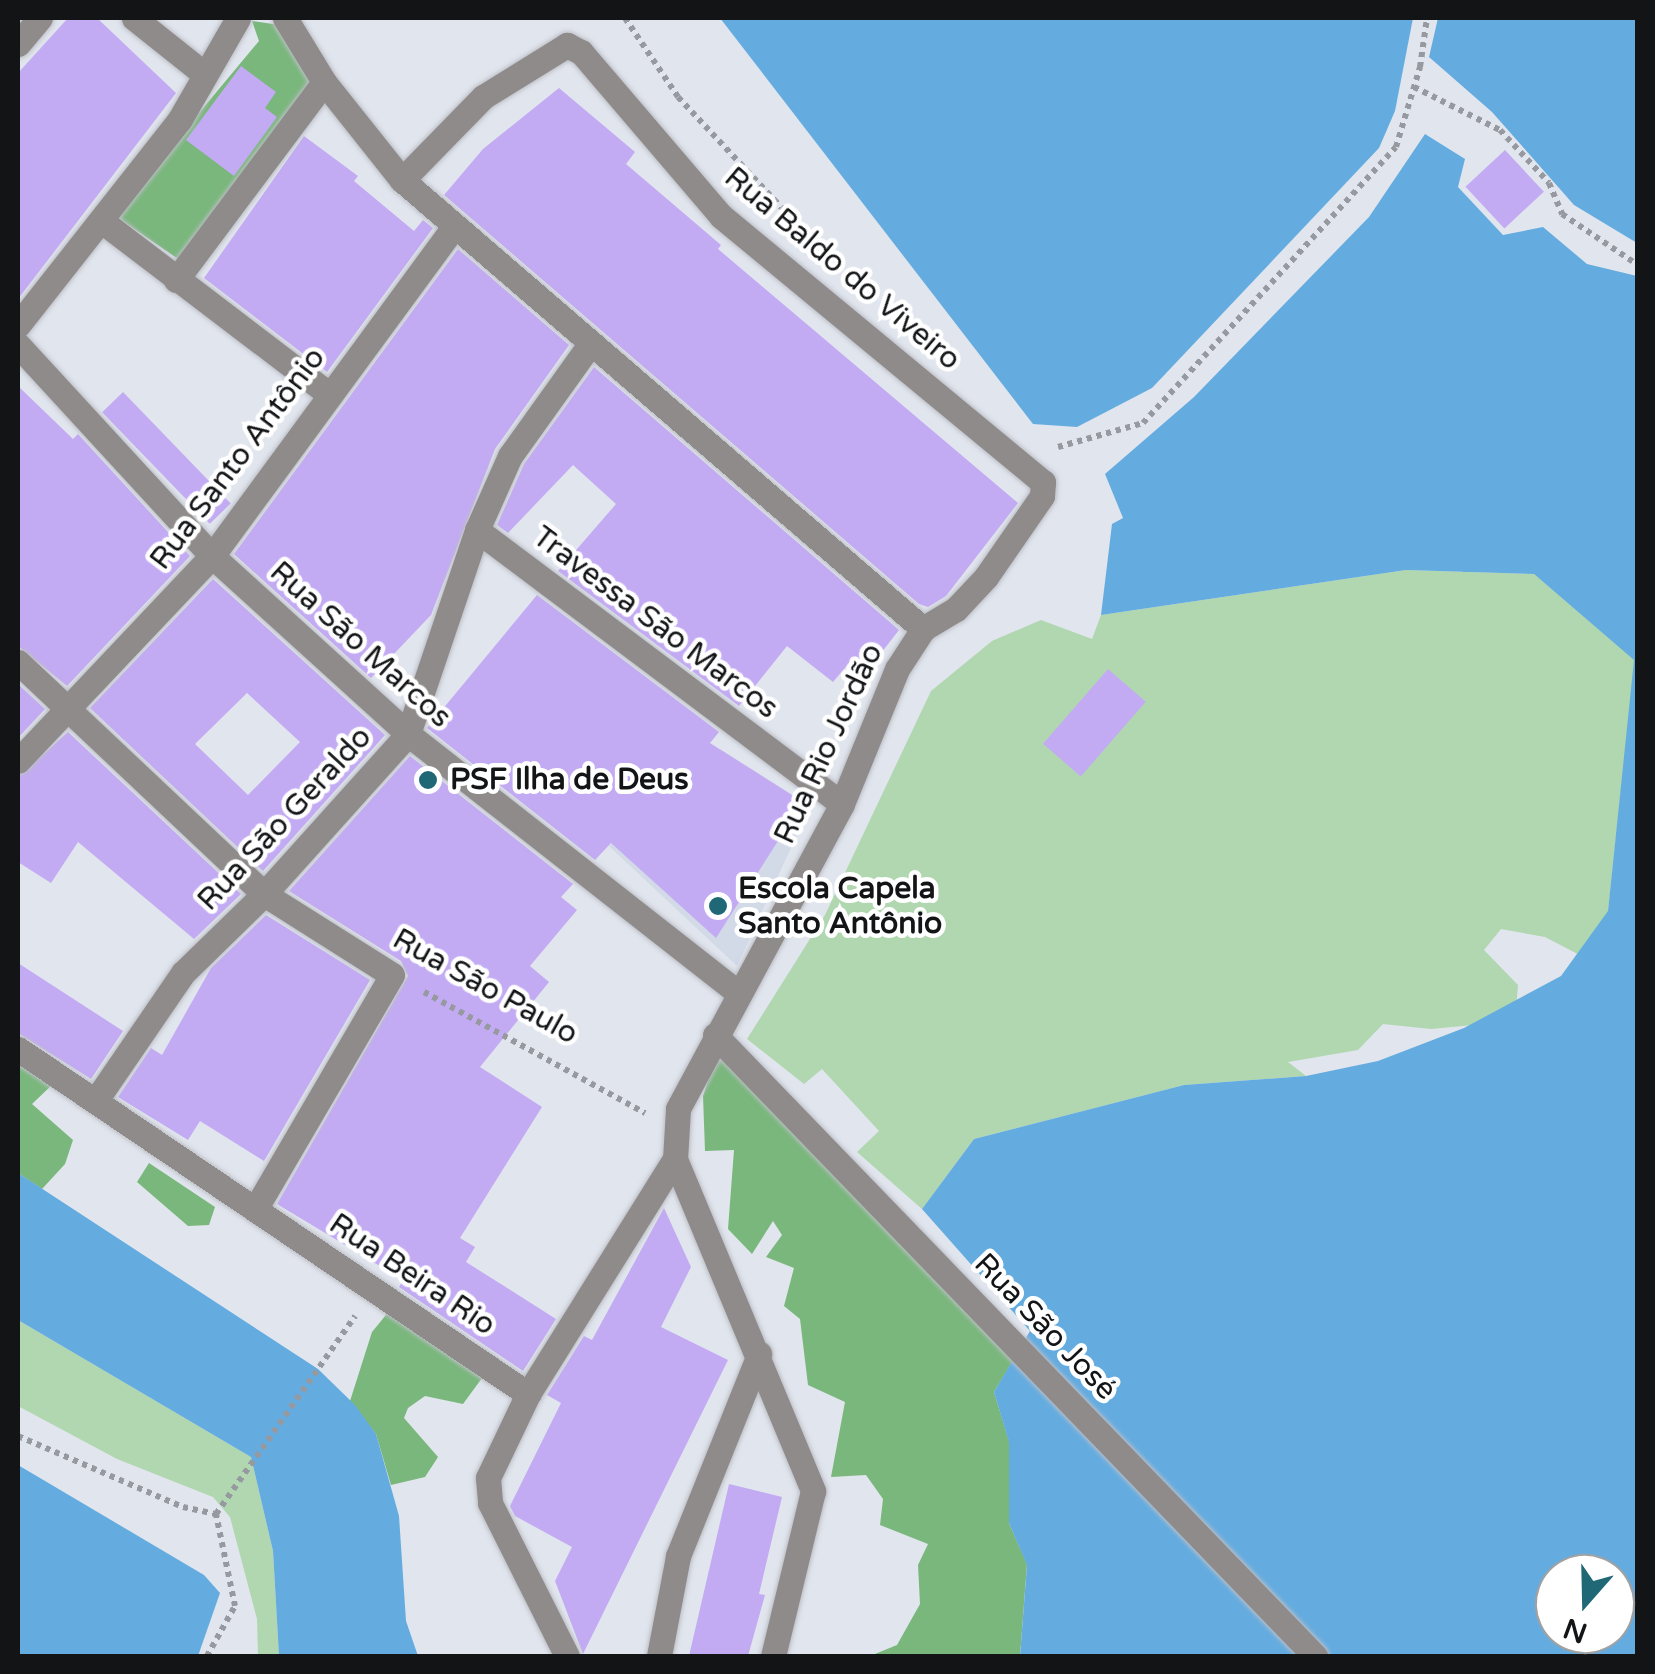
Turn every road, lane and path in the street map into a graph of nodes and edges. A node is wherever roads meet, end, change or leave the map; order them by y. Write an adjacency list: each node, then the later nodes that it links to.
1 (40, 18): 7 (street)
2 (134, 18): 8 (street)
3 (238, 18): 8 (street)
4 (285, 18): 9 (street)
5 (625, 18): 14 (path)
6 (1427, 18): 10 (path)
7 (18, 44)
8 (202, 72): 12 (street)
9 (324, 82): 11 (street); 16 (street)
10 (1414, 87): 15 (path); 21 (path)
11 (402, 180): 13 (street); 22 (street, Rua Baldo do Viveiro)
12 (103, 222): 16 (street); 17 (street)
13 (454, 227): 19 (street); 20 (street, Rua Santo Antônio)
14 (821, 250)
15 (1638, 265)
16 (176, 280): 20 (street)
17 (18, 325)
18 (18, 345): 24 (street, Rua São Marcos)
19 (588, 347): 23 (street, Rua São Geraldo); 25 (street)
20 (328, 394): 24 (street, Rua Santo Antônio)
21 (1047, 450)
22 (1042, 496): 25 (street, Rua Rio Jordão)
23 (476, 530): 28 (street, Rua São Geraldo); 30 (street, Travessa São Marcos)
24 (212, 556): 27 (street, Rua Santo Antônio); 28 (street, Rua São Marcos)
25 (923, 629): 30 (street, Rua Rio Jordão)
26 (18, 662): 27 (street, Rua São Paulo)
27 (71, 707): 29 (street, Rua Santo Antônio); 31 (street, Rua São Paulo)
28 (408, 734): 31 (street, Rua São Geraldo); 33 (street, Rua São Marcos)
29 (18, 761)
30 (842, 804): 33 (street, Rua Rio Jordão)
31 (264, 894): 32 (street, Rua São Paulo); 36 (street, Rua São Geraldo)
32 (392, 974): 37 (path, Rua São Paulo); 39 (street)
33 (740, 994): 34 (street)
34 (720, 1040): 37 (street); 49 (street, Rua São José)
35 (18, 1049): 36 (street, Rua Beira Rio)
36 (96, 1100): 39 (street, Rua Beira Rio)
37 (677, 1130): 38 (street)
38 (675, 1159): 40 (street); 42 (street)
39 (255, 1208): 42 (street, Rua Beira Rio)
40 (758, 1354): 47 (street); 48 (street)
41 (327, 1357): 44 (path)
42 (528, 1394): 46 (street)
43 (18, 1436): 44 (path)
44 (216, 1514): 45 (path)
45 (207, 1656)
46 (567, 1656)
47 (660, 1656)
48 (773, 1656)
49 (1316, 1656)

